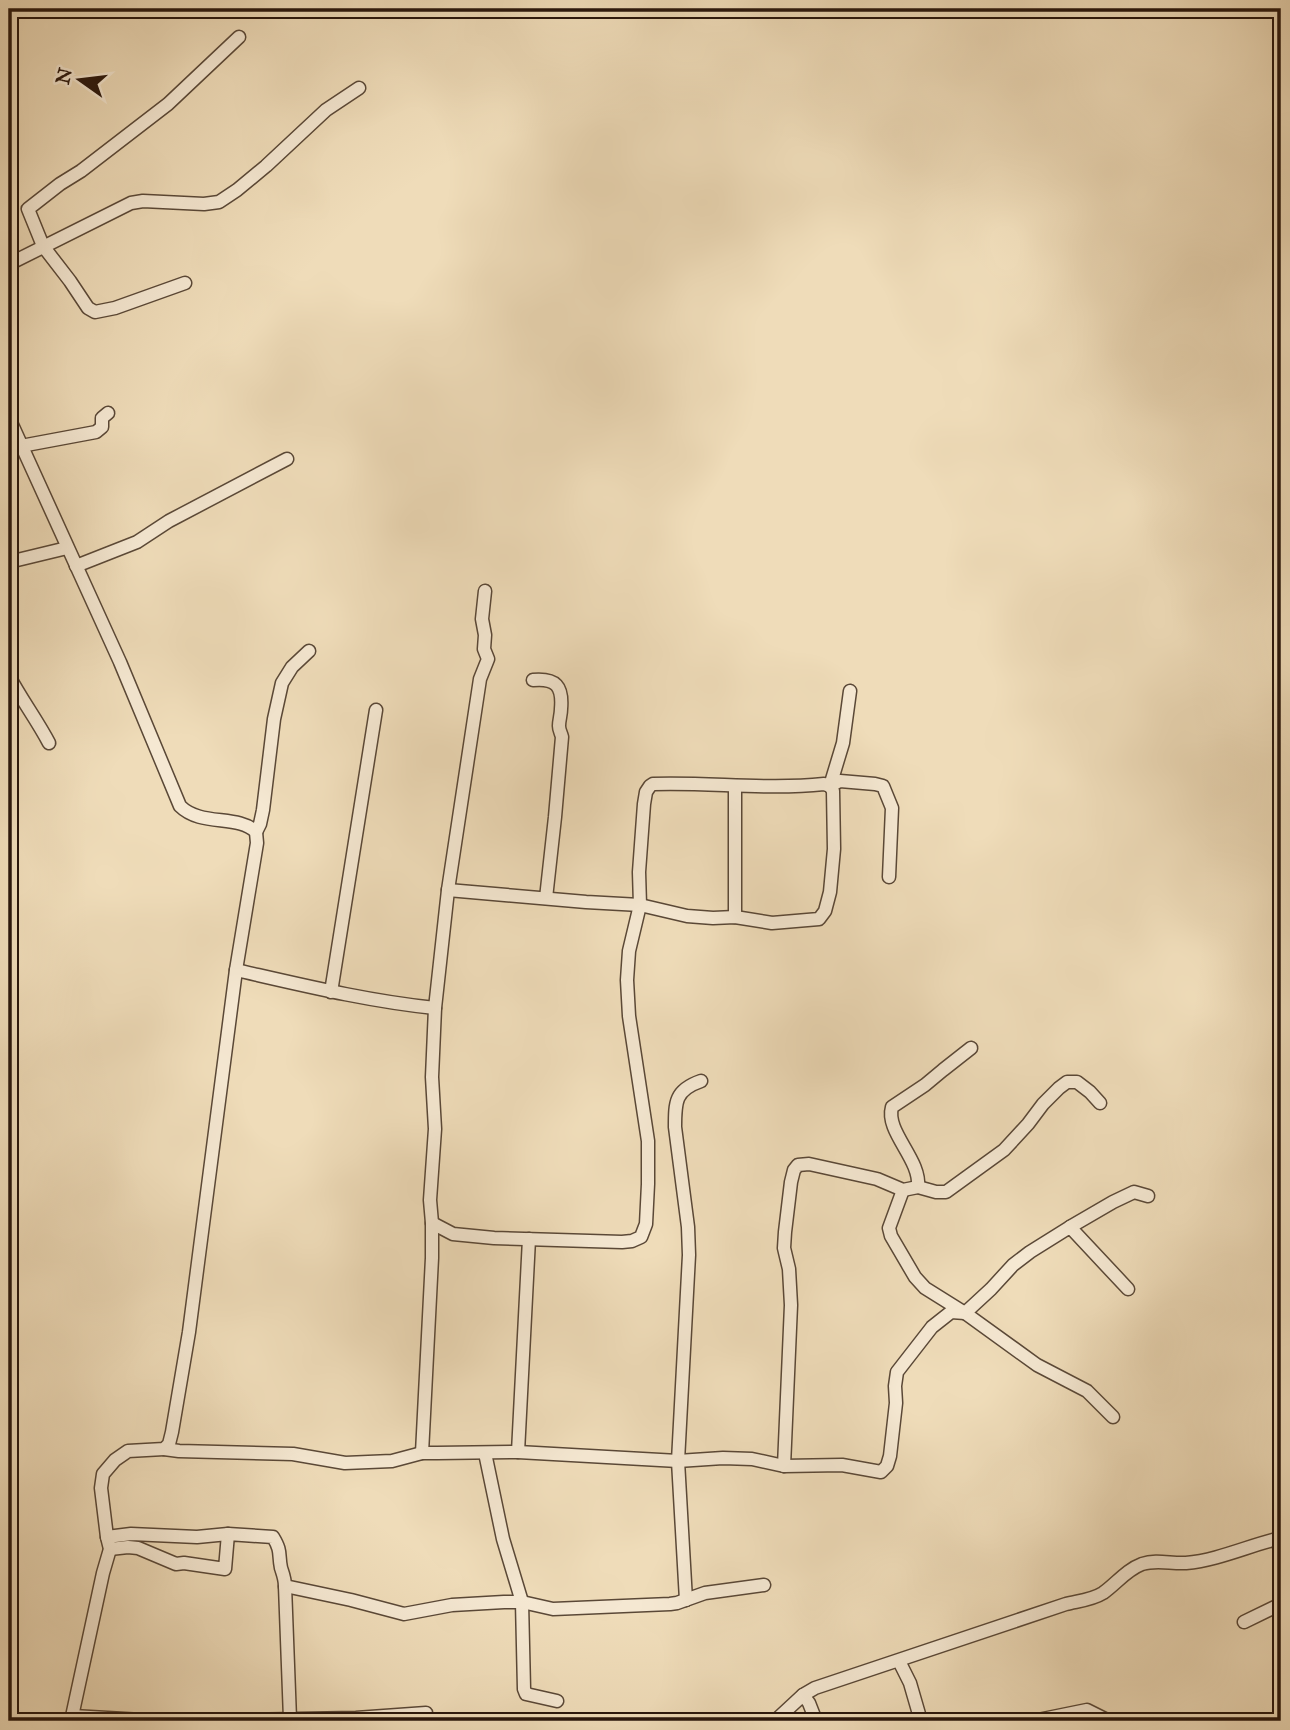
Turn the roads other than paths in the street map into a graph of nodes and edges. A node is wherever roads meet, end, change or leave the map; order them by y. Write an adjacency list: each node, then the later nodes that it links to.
1 (239, 37): 3 (street)
2 (359, 88): 3 (street)
3 (43, 246): 4 (street); 5 (street)
4 (9, 264)
5 (185, 283)
6 (108, 412): 8 (street)
7 (9, 418): 8 (street)
8 (14, 448): 10 (street)
9 (287, 459): 12 (street)
10 (67, 548): 11 (street); 12 (street)
11 (9, 562)
12 (76, 566): 22 (street)
13 (485, 591): 24 (street)
14 (310, 651): 22 (street)
15 (9, 676): 19 (street)
16 (533, 680): 25 (street)
17 (850, 691): 21 (street)
18 (376, 710): 29 (street)
19 (49, 743)
20 (736, 786): 21 (street); 26 (street); 27 (street)
21 (830, 786): 23 (street); 27 (street)
22 (256, 832): 28 (street)
23 (889, 877)
24 (448, 890): 25 (street); 30 (street)
25 (546, 898): 26 (street)
26 (640, 905): 27 (street); 39 (street)
27 (735, 917)
28 (236, 970): 29 (street); 43 (street)
29 (331, 992): 30 (street)
30 (435, 1008): 37 (street)
31 (971, 1048): 34 (street)
32 (701, 1081): 47 (street)
33 (1100, 1103): 34 (street)
34 (918, 1187): 35 (street)
35 (903, 1190): 41 (street); 48 (street)
36 (1148, 1196): 38 (street)
37 (432, 1223): 39 (street); 45 (street)
38 (1070, 1227): 40 (street); 41 (street)
39 (529, 1239): 44 (street)
40 (1128, 1290)
41 (965, 1313): 42 (street); 48 (street)
42 (1113, 1417)
43 (164, 1449): 45 (street); 51 (street)
44 (518, 1452): 46 (street); 47 (street)
45 (422, 1453): 46 (street)
46 (485, 1453): 55 (street)
47 (678, 1461): 48 (street); 54 (street)
48 (784, 1466)
49 (228, 1534): 51 (street); 51 (street); 53 (street)
50 (1281, 1538): 58 (street)
51 (108, 1543): 62 (street)
52 (764, 1585): 54 (street)
53 (285, 1586): 55 (street); 63 (street)
54 (686, 1600): 55 (street)
55 (522, 1602): 60 (street)
56 (1281, 1604): 57 (street)
57 (1244, 1622)
58 (899, 1661): 59 (street); 68 (street)
59 (803, 1695): 66 (street); 67 (street)
60 (558, 1701)
61 (426, 1713): 63 (street)
62 (72, 1719): 64 (street)
63 (290, 1719): 65 (street)
64 (159, 1721)
65 (169, 1721)
66 (775, 1721)
67 (816, 1721)
68 (920, 1721)
69 (1033, 1721): 70 (street)
70 (1109, 1721)

